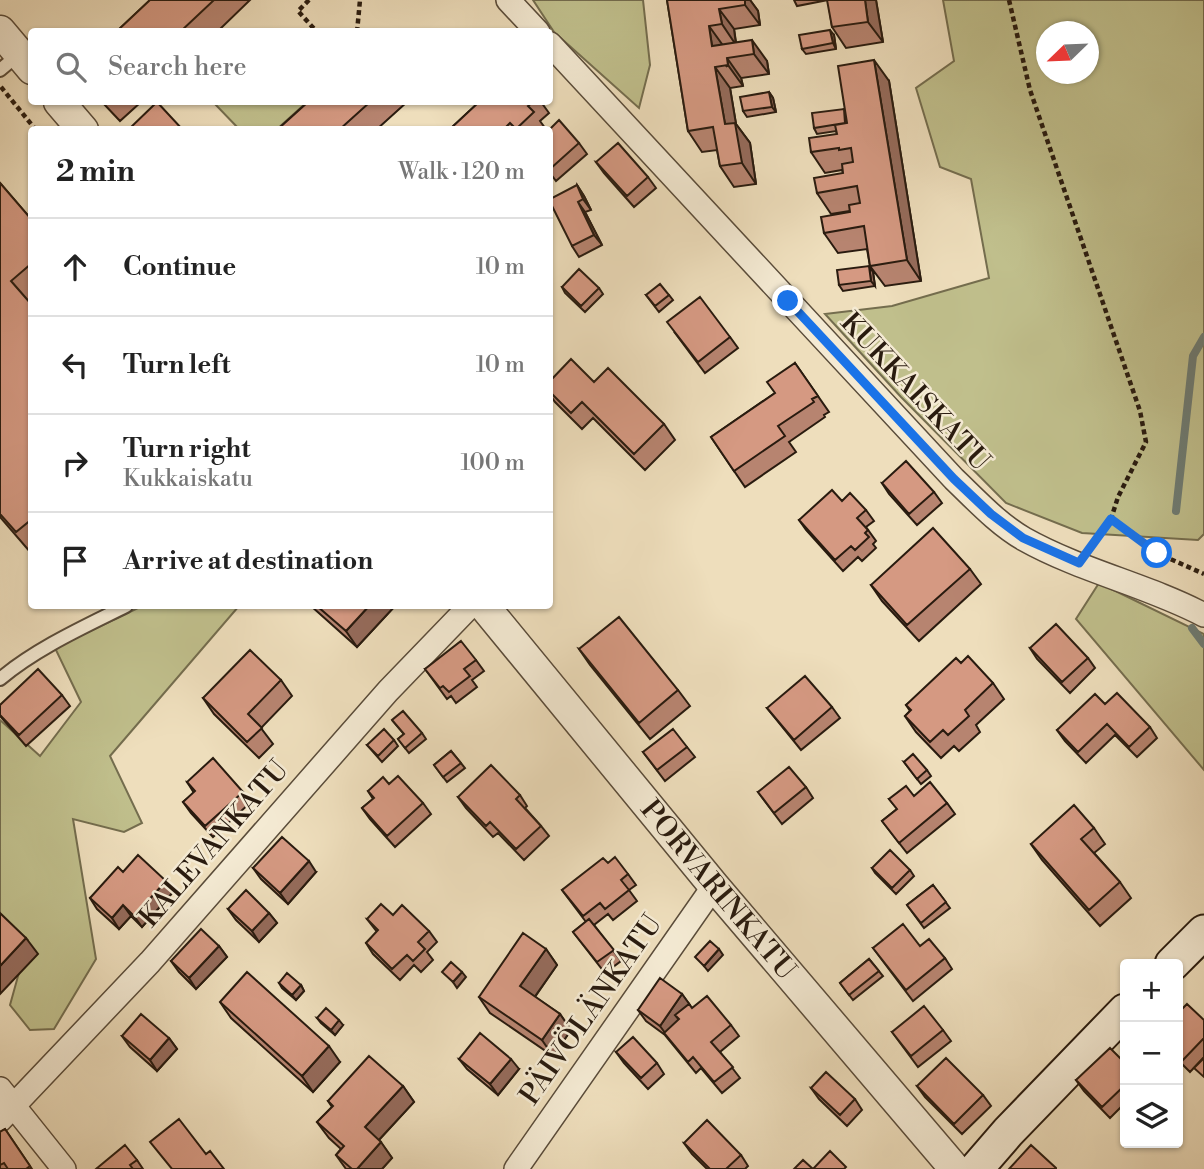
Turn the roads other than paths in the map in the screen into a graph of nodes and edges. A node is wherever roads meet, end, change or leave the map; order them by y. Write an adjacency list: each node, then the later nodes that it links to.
1 (508, 0): 2 (street)
2 (534, 28)
3 (0, 31): 5 (street)
4 (553, 47): 11 (street, KUKKAISKATU)
5 (17, 64)
6 (62, 105): 7 (street)
7 (80, 126)
8 (121, 609): 12 (lane)
9 (467, 609): 17 (street, KALEVANKATU)
10 (486, 609): 13 (street, PORVARINKATU)
11 (1204, 615)
12 (0, 678)
13 (714, 886): 19 (street, PÄIVÖLÄNKATU); 20 (street, PORVARINKATU)
14 (1204, 932): 15 (main road)
15 (1177, 959)
16 (1120, 1016): 21 (main road)
17 (5, 1104): 18 (street)
18 (65, 1169)
19 (516, 1169)
20 (955, 1169)
21 (976, 1169)

